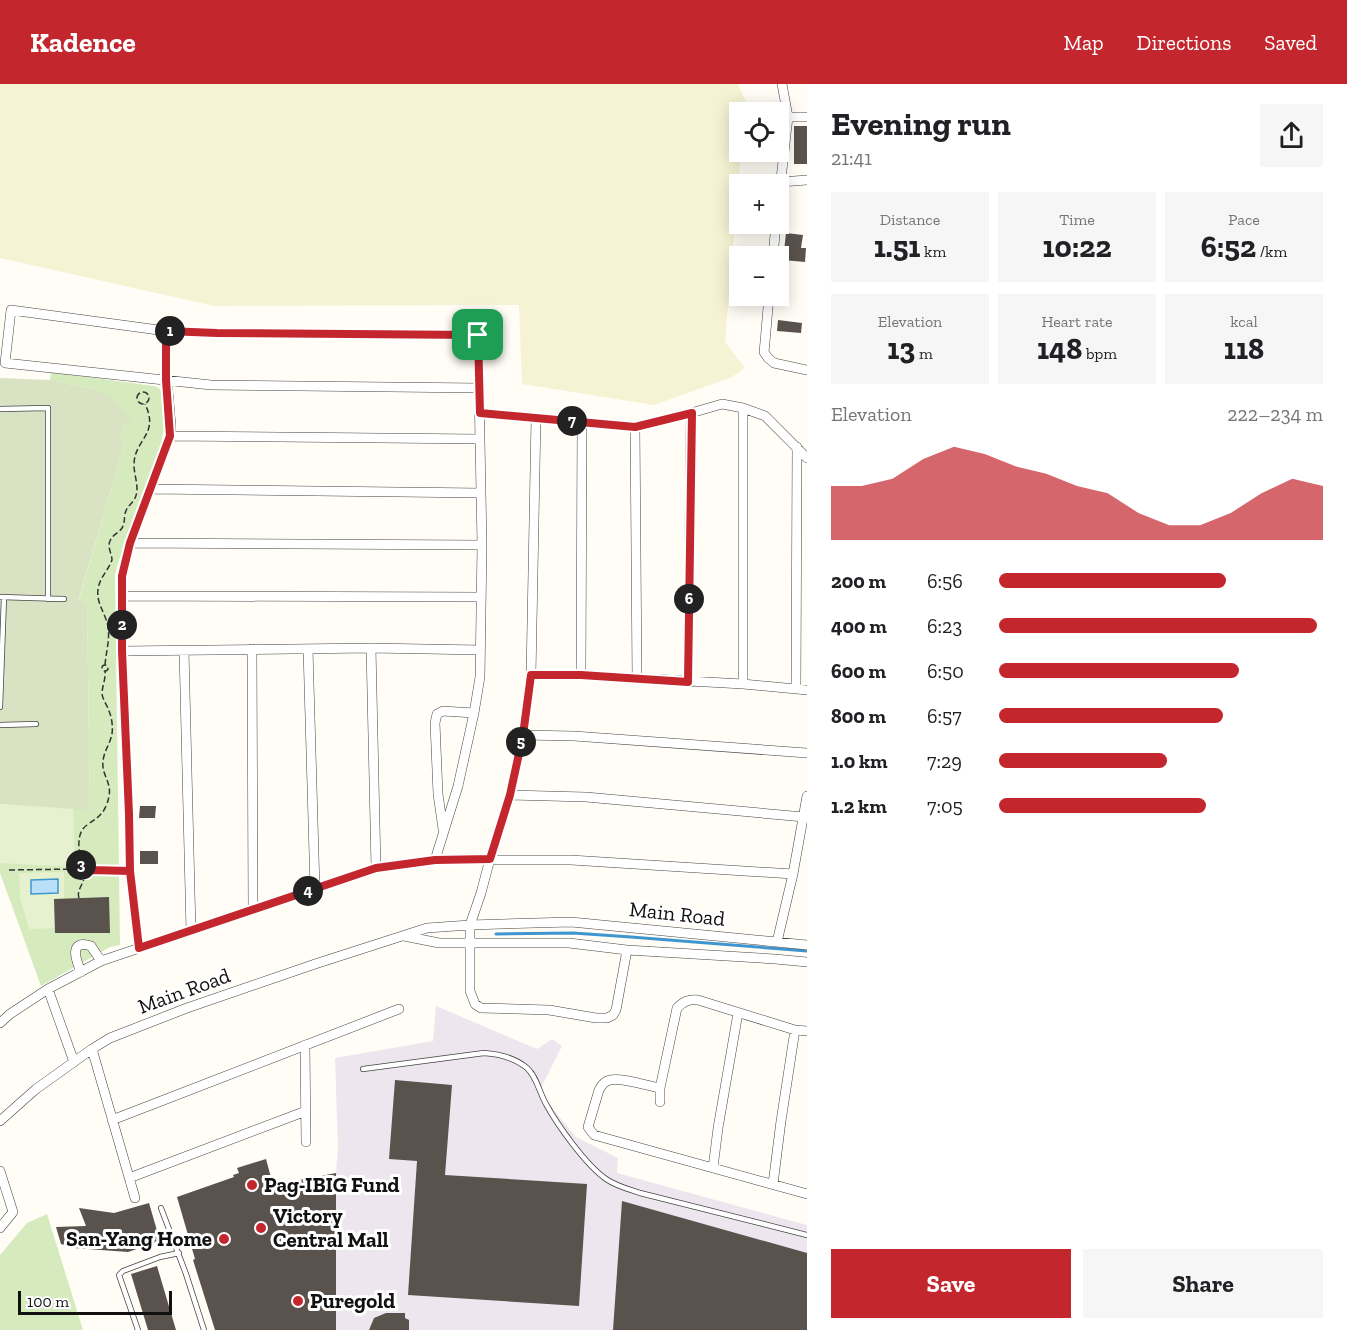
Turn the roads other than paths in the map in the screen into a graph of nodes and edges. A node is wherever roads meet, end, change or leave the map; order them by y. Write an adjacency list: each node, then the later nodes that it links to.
1 (782, 84): 2 (street)
2 (785, 102)
3 (789, 117): 4 (street)
4 (807, 117)
5 (807, 180): 6 (street)
6 (789, 181)
7 (768, 306): 9 (street)
8 (166, 331): 10 (street); 10 (street); 11 (street)
9 (807, 369)
10 (166, 380): 11 (street); 19 (street)
11 (479, 388): 14 (street)
12 (743, 408): 15 (street); 21 (street); 42 (street)
13 (0, 409): 30 (lane)
14 (480, 413): 16 (street); 20 (street)
15 (692, 413): 18 (street); 41 (street)
16 (536, 417): 17 (street); 38 (street)
17 (582, 422): 18 (street); 39 (street)
18 (635, 427): 40 (street)
19 (170, 436): 20 (street); 23 (street)
20 (480, 439): 24 (street)
21 (796, 447): 22 (street); 43 (street)
22 (807, 458)
23 (151, 489): 24 (street); 25 (street)
24 (481, 493): 26 (street)
25 (130, 543): 26 (street); 27 (street)
26 (482, 545): 29 (street)
27 (121, 596): 29 (street); 36 (street)
28 (2, 597): 30 (lane); 45 (lane)
29 (481, 597): 35 (street)
30 (48, 599): 31 (lane)
31 (64, 599)
32 (371, 648): 34 (street); 35 (street); 58 (street)
33 (252, 649): 34 (street); 37 (street); 61 (street)
34 (309, 650): 60 (street)
35 (480, 650): 46 (street)
36 (122, 651): 37 (street); 68 (street)
37 (184, 651): 63 (street)
38 (531, 675): 39 (street); 49 (street)
39 (581, 675): 40 (street)
40 (637, 678): 41 (street)
41 (688, 682): 42 (street)
42 (743, 684): 43 (street)
43 (796, 688): 44 (street)
44 (807, 690)
45 (0, 707)
46 (474, 713): 54 (street); 54 (street)
47 (36, 724): 48 (lane)
48 (0, 725)
49 (523, 735): 50 (street); 51 (street)
50 (807, 753)
51 (510, 795): 53 (street); 56 (street)
52 (807, 796): 53 (street)
53 (804, 817): 55 (street)
54 (444, 831): 57 (street)
55 (804, 833): 59 (street)
56 (490, 859): 57 (street); 59 (street); 62 (street)
57 (435, 860): 58 (street)
58 (376, 868): 60 (street)
59 (794, 874): 65 (street)
60 (315, 889): 61 (street)
61 (253, 910): 63 (street)
62 (470, 925): 64 (street, Main Road); 65 (street, Main Road); 66 (street)
63 (191, 931): 68 (street)
64 (401, 936): 66 (street, Main Road); 80 (street, Main Road)
65 (777, 942): 67 (street, Main Road)
66 (470, 943): 69 (street, Main Road); 69 (street)
67 (807, 945)
68 (139, 948): 70 (street)
69 (627, 950): 71 (street, Main Road)
70 (101, 962): 72 (street); 72 (street)
71 (807, 962)
72 (81, 972): 73 (street)
73 (48, 990): 76 (street); 81 (street)
74 (399, 1009): 79 (street)
75 (738, 1013): 77 (street); 83 (street); 89 (street)
76 (0, 1023)
77 (795, 1030): 78 (street); 92 (street)
78 (807, 1031)
79 (305, 1045): 85 (street); 86 (street)
80 (92, 1049): 81 (street, Main Road); 86 (street)
81 (74, 1062): 87 (street, Main Road)
82 (363, 1069): 97 (lane)
83 (660, 1088): 84 (street); 89 (street)
84 (660, 1102)
85 (306, 1111): 88 (street); 91 (street)
86 (112, 1120): 91 (street)
87 (0, 1121)
88 (306, 1142)
89 (713, 1168): 92 (street)
90 (0, 1171): 96 (street)
91 (129, 1178): 94 (street)
92 (773, 1184): 93 (street)
93 (807, 1194)
94 (135, 1198)
95 (161, 1208): 98 (lane)
96 (0, 1228)
97 (807, 1235)
98 (179, 1253): 99 (lane); 100 (lane)
99 (138, 1330)
100 (204, 1330)

